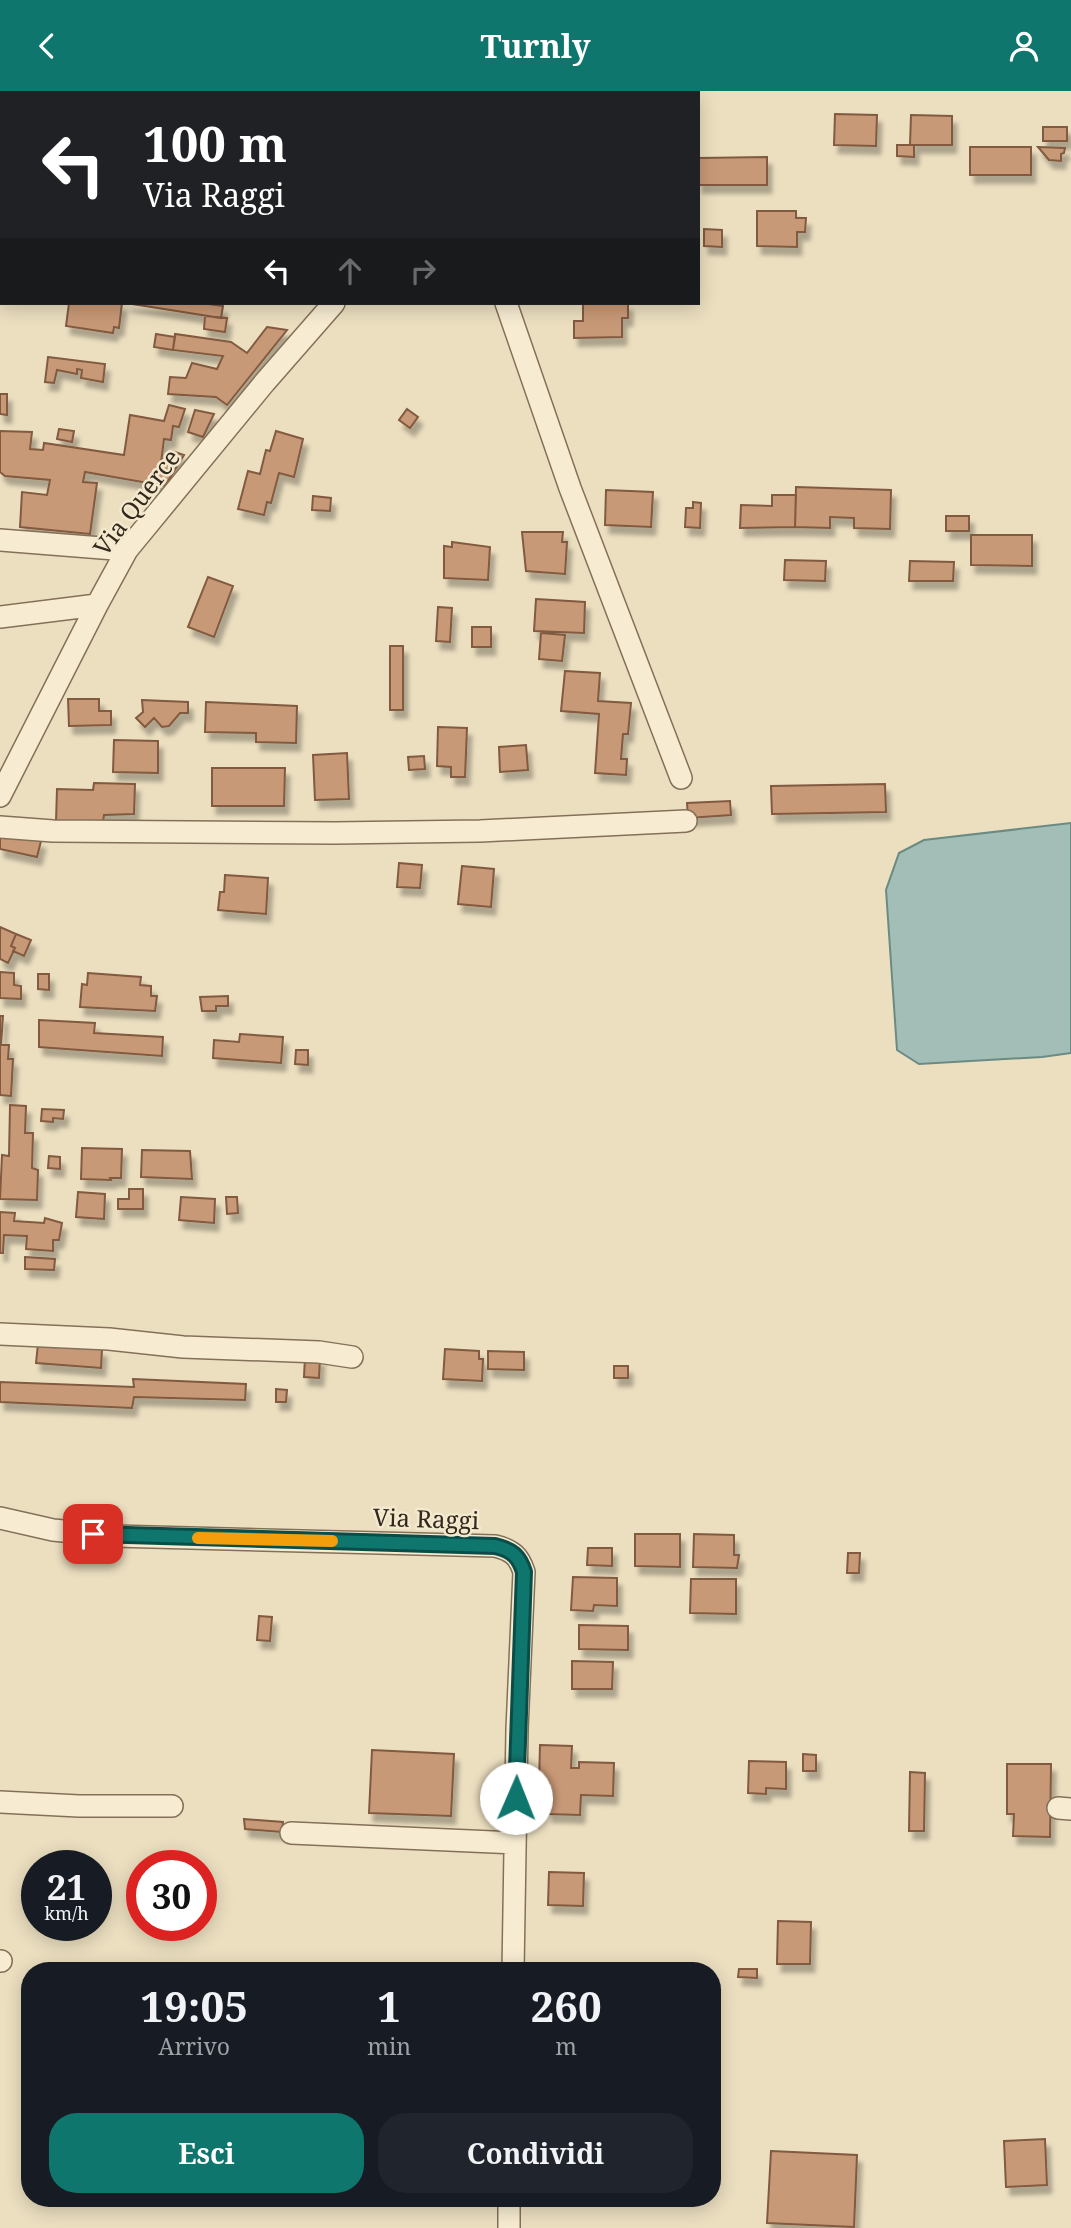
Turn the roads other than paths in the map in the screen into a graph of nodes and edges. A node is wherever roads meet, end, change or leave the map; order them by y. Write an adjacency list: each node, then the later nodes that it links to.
1 (332, 305): 4 (street, Via Querce)
2 (507, 305): 7 (street)
3 (0, 540): 4 (street)
4 (127, 550): 5 (street, Via Querce)
5 (97, 605): 6 (street); 8 (street, Via Querce)
6 (0, 617)
7 (681, 778)
8 (0, 796)
9 (686, 821): 10 (street)
10 (0, 827)
11 (0, 1334): 12 (street)
12 (352, 1357)
13 (0, 1518): 17 (street, Via Raggi)
14 (0, 1802): 15 (street)
15 (172, 1806)
16 (290, 1833): 17 (street)
17 (515, 1843): 18 (street, Via Raggi)
18 (513, 1962)
19 (509, 2207): 20 (street)
20 (509, 2228)

